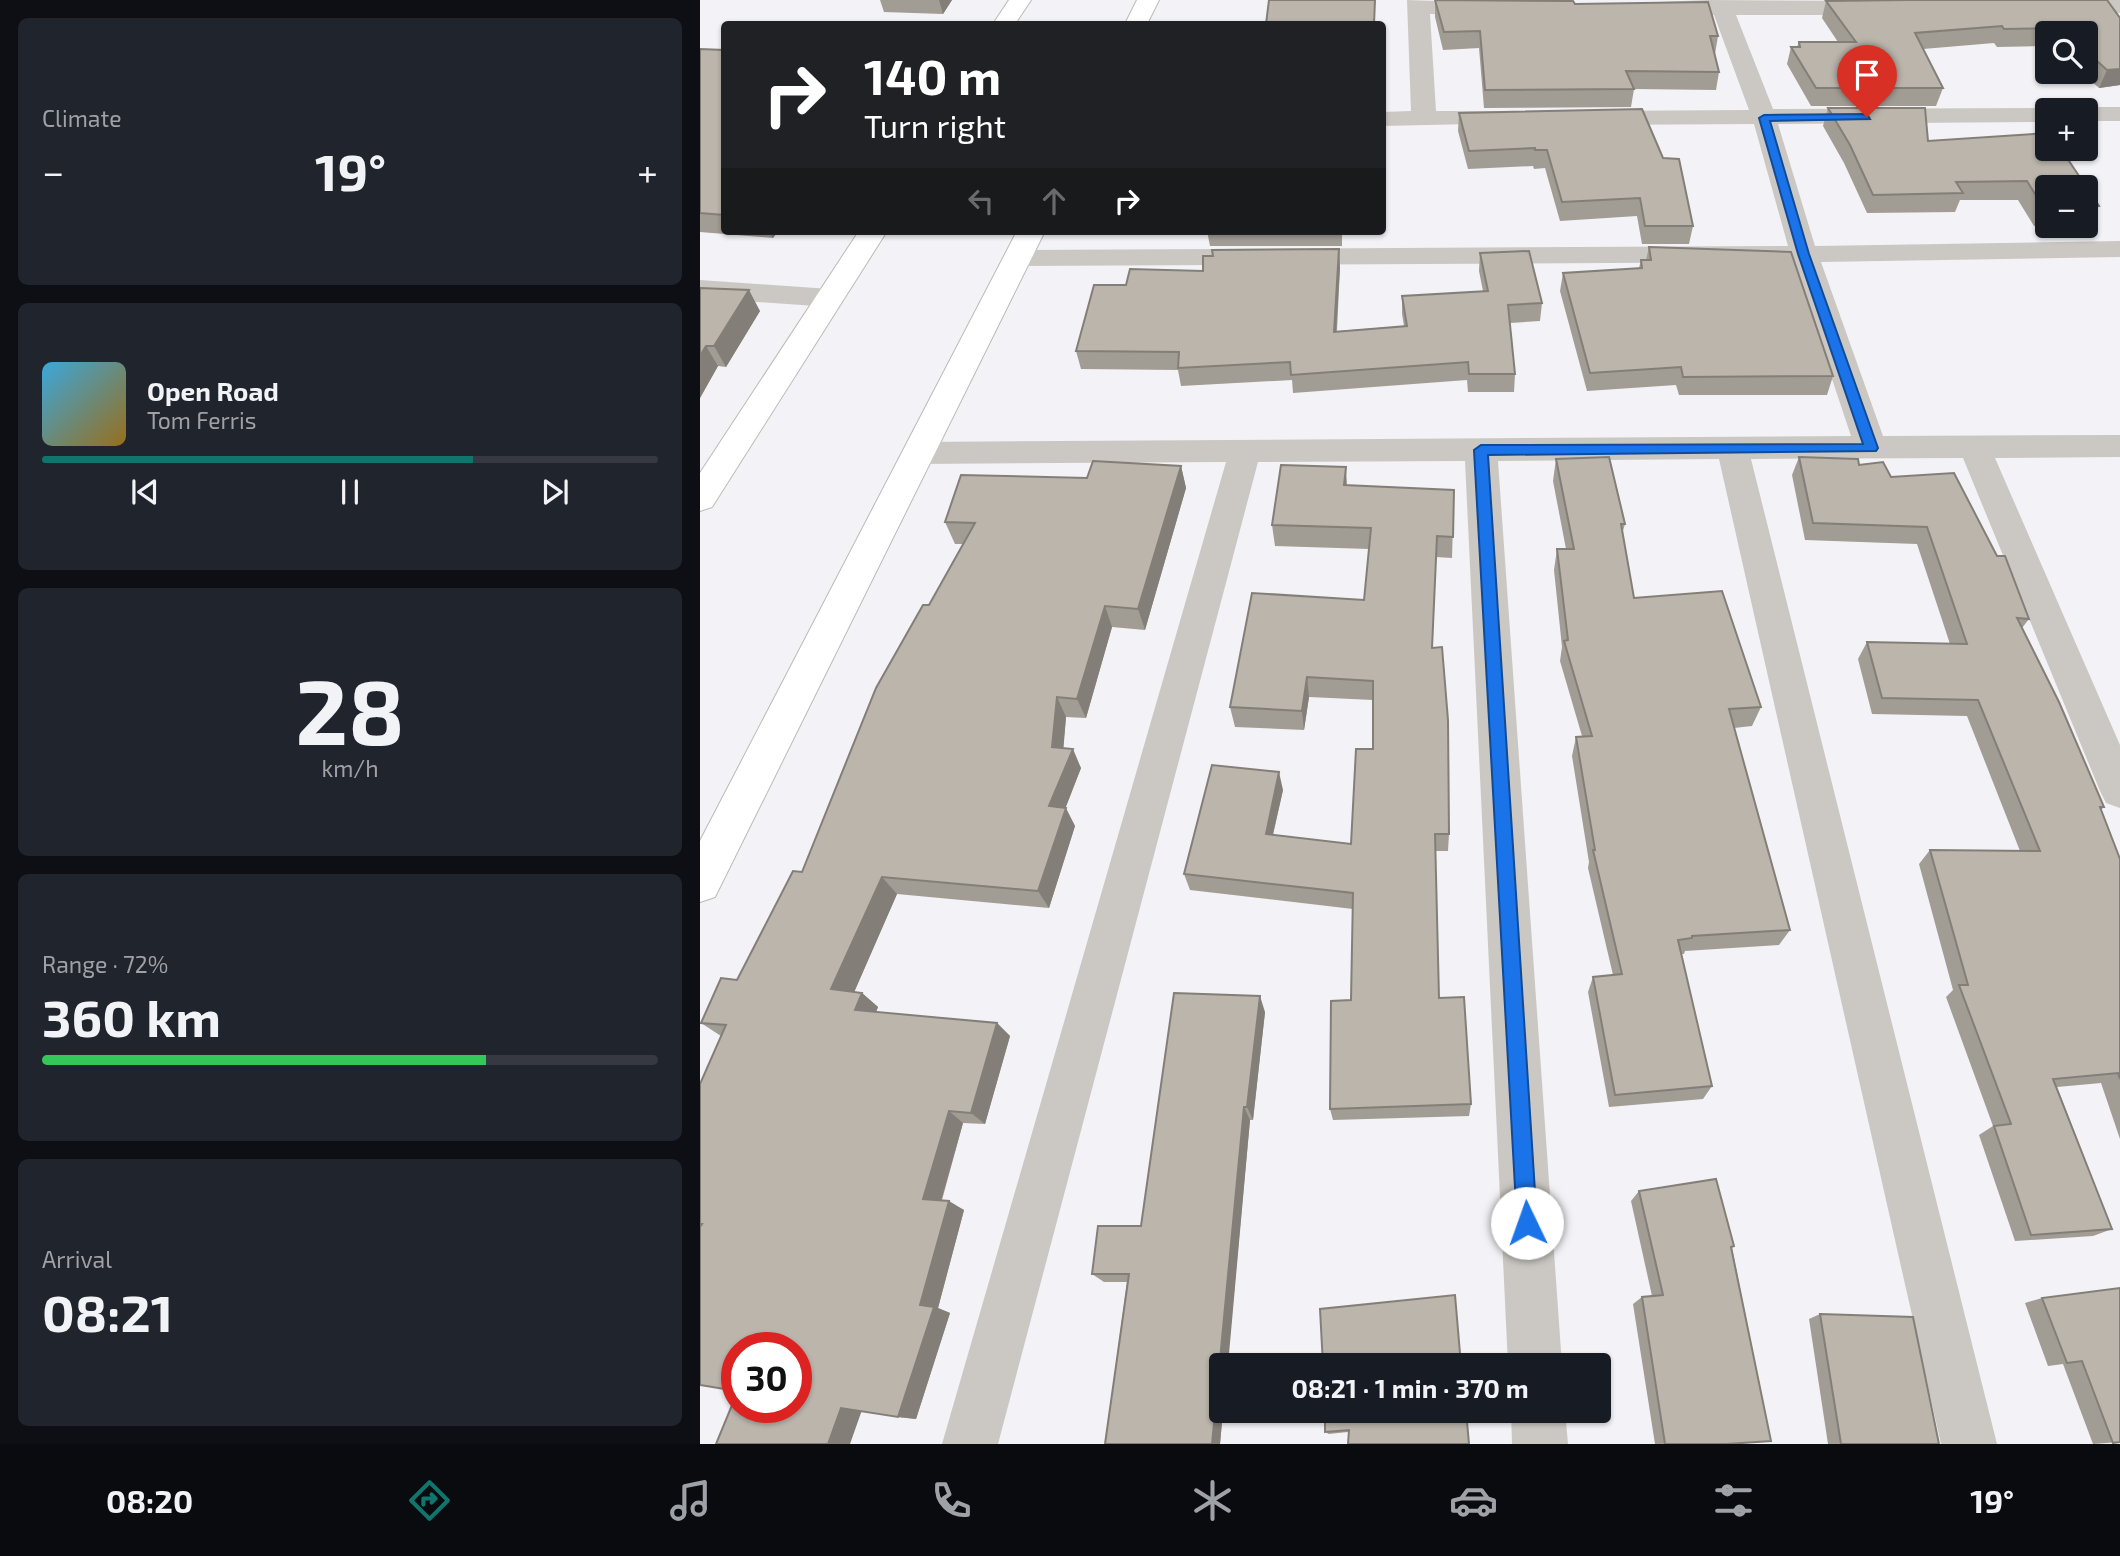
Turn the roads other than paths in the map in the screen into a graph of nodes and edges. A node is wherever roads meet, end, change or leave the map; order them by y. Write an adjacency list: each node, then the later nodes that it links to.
1 (1020, 0): 10 (main road)
2 (1148, 0): 11 (main road)
3 (1418, 4): 7 (street); 15 (street)
4 (1721, 5): 8 (street); 9 (street); 18 (street)
5 (2120, 6): 6 (street)
6 (2038, 7)
7 (1516, 8)
8 (1901, 8)
9 (1640, 9)
10 (1006, 21)
11 (1138, 21)
12 (2098, 114): 13 (street)
13 (2120, 114)
14 (2035, 115): 18 (street)
15 (1424, 118): 16 (street); 19 (street)
16 (1532, 118)
17 (1573, 118): 18 (street)
18 (1764, 118): 23 (street)
19 (1386, 119)
20 (870, 235): 25 (main road)
21 (1024, 244): 23 (street); 32 (main road)
22 (2120, 249): 23 (street)
23 (1804, 254): 28 (street)
24 (700, 289): 25 (street)
25 (830, 298): 33 (main road)
26 (1974, 446): 27 (street); 28 (street); 34 (street)
27 (2120, 446)
28 (1871, 448): 30 (street)
29 (1481, 450): 30 (street); 31 (street); 36 (street)
30 (1733, 450): 40 (street)
31 (1245, 451): 32 (street); 38 (street)
32 (918, 453): 35 (main road)
33 (700, 499)
34 (2120, 791)
35 (700, 883)
36 (1534, 1353)
37 (1539, 1423): 39 (street)
38 (970, 1444)
39 (1540, 1444)
40 (1969, 1444)

